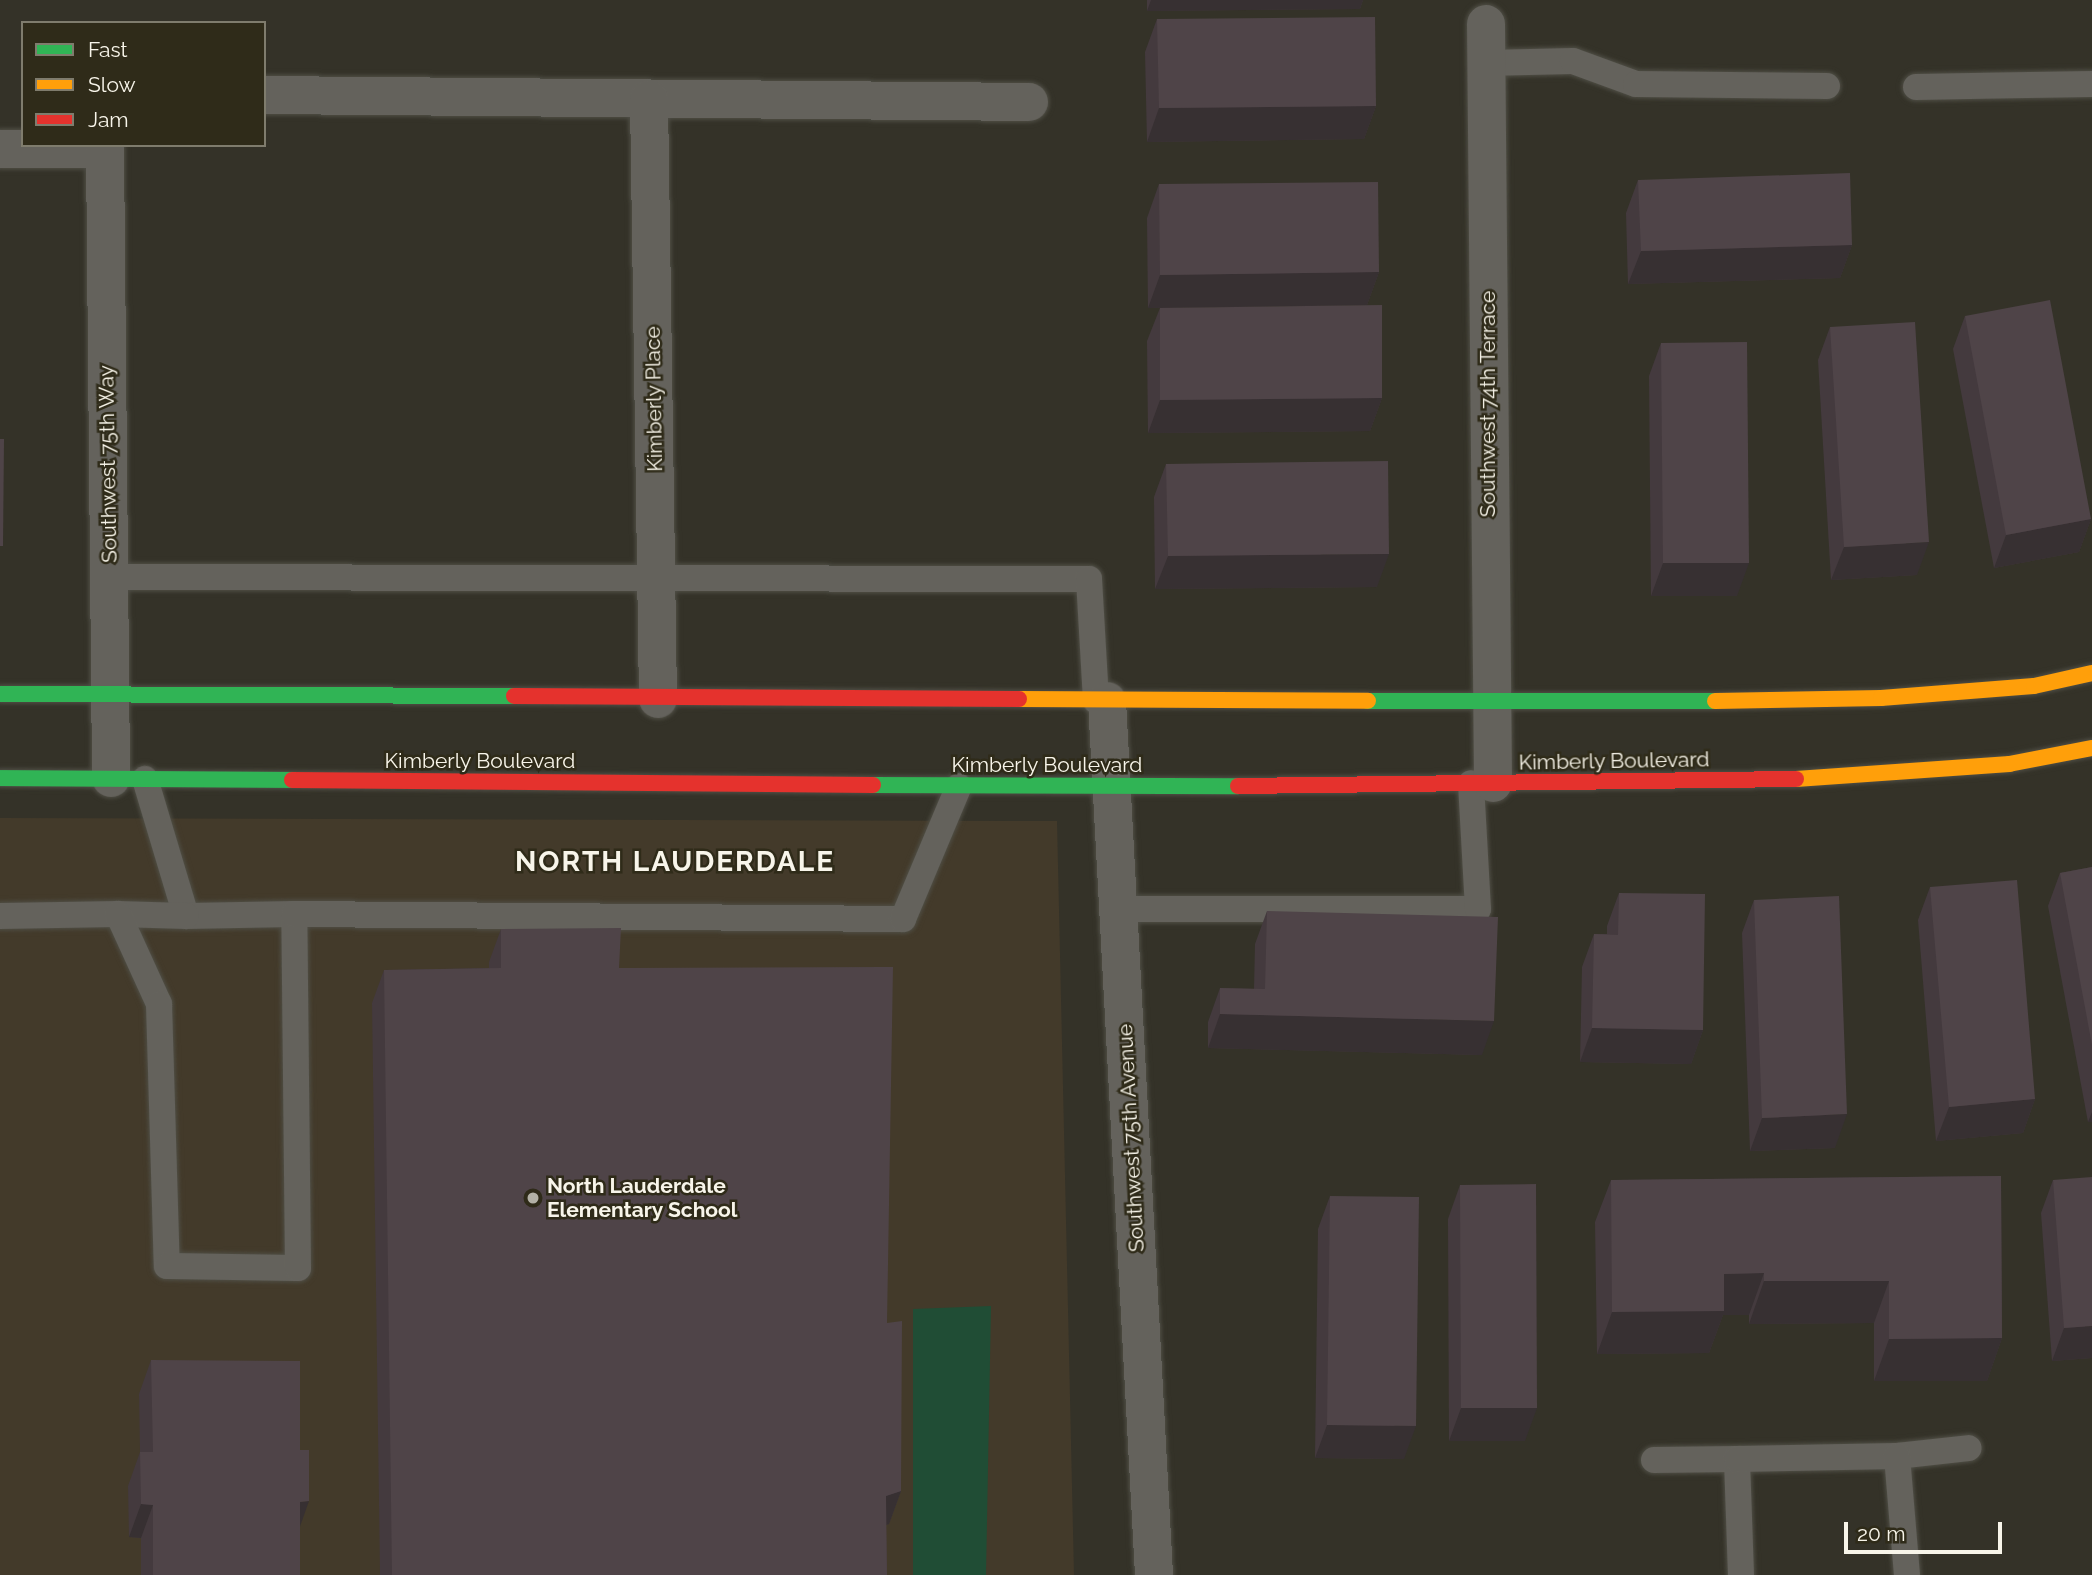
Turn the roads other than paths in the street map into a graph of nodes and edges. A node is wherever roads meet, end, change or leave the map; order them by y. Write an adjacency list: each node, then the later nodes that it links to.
1 (1486, 24): 2 (street, Southwest 74th Terrace)
2 (1486, 63): 4 (lane); 17 (street, Southwest 74th Terrace)
3 (2092, 84): 5 (lane)
4 (1828, 86)
5 (1916, 87)
6 (266, 95): 7 (street)
7 (649, 99): 8 (street); 11 (street, Kimberly Place)
8 (1029, 102)
9 (0, 149): 10 (street, Southwest 75th Way)
10 (109, 577): 11 (lane); 14 (street, Southwest 75th Way)
11 (656, 577): 15 (street, Kimberly Place); 16 (lane)
12 (2092, 673): 17 (street)
13 (0, 694): 14 (street)
14 (111, 694): 15 (street); 20 (street, Southwest 75th Way)
15 (658, 699): 16 (street)
16 (1102, 701): 17 (street); 23 (street, Southwest 75th Avenue)
17 (1490, 703): 21 (street, Southwest 74th Terrace)
18 (2092, 748): 21 (street, Kimberly Boulevard)
19 (0, 778): 20 (street, Kimberly Boulevard)
20 (128, 779): 22 (street, Kimberly Boulevard); 28 (lane)
21 (1482, 783): 23 (street, Kimberly Boulevard); 24 (lane)
22 (959, 786): 23 (street, Kimberly Boulevard); 26 (lane)
23 (1112, 787): 24 (street, Southwest 75th Avenue)
24 (1118, 909): 33 (street, Southwest 75th Avenue)
25 (118, 914): 26 (lane); 27 (lane); 28 (lane)
26 (294, 914): 28 (lane)
27 (0, 916)
28 (186, 916)
29 (1969, 1448): 30 (lane)
30 (1897, 1456): 31 (lane); 35 (lane)
31 (1737, 1459): 32 (lane); 34 (lane)
32 (1654, 1460)
33 (1154, 1575)
34 (1741, 1575)
35 (1907, 1575)

